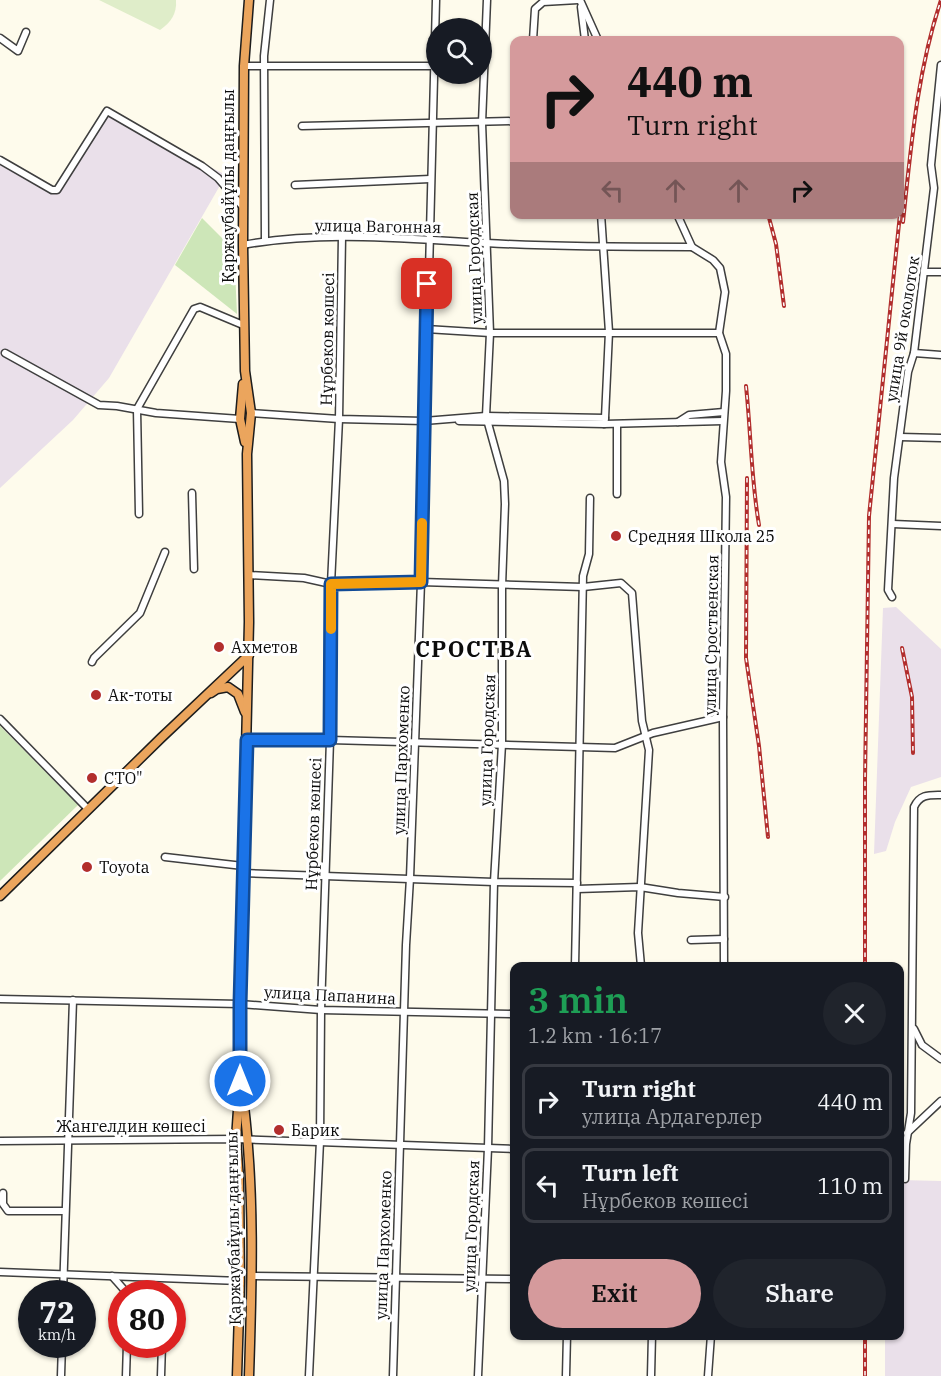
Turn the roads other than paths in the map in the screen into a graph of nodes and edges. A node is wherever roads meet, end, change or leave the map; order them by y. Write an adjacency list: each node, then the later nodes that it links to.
1 (249, 0): 13 (highway, Қаржаубайұлы даңғылы)
2 (270, 0): 14 (street)
3 (436, 0): 6 (street, улица Пархоменко)
4 (487, 0): 19 (street, улица Городская)
5 (579, 0): 8 (street); 9 (street); 10 (street)
6 (435, 18)
7 (26, 32): 11 (street)
8 (533, 36)
9 (584, 36)
10 (596, 36)
11 (0, 38)
12 (941, 65): 17 (street, улица 9й околоток)
13 (244, 66): 14 (street); 26 (highway, Қаржаубайұлы даңғылы)
14 (265, 66): 15 (street); 31 (street)
15 (426, 66)
16 (433, 84): 20 (street, улица Пархоменко)
17 (939, 103): 25 (street, улица 9й околоток)
18 (510, 121): 19 (street)
19 (482, 123): 20 (street); 32 (street, улица Городская)
20 (432, 124): 21 (street); 23 (street, улица Пархоменко)
21 (302, 126)
22 (0, 160): 26 (street)
23 (430, 179): 24 (street); 30 (street, улица Пархоменко)
24 (295, 185)
25 (938, 188): 36 (street, улица 9й околоток)
26 (244, 207): 33 (highway, Қаржаубайұлы даңғылы)
27 (601, 219): 34 (street)
28 (679, 219): 35 (street)
29 (342, 237): 30 (street, улица Вагонная); 31 (street, улица Вагонная); 51 (street, Нұрбеков көшесі)
30 (428, 240): 32 (street, улица Вагонная); 39 (street, улица Пархоменко)
31 (265, 241): 33 (street, улица Вагонная)
32 (487, 243): 34 (street, улица Вагонная); 41 (street, улица Городская)
33 (243, 244): 38 (highway, Қаржаубайұлы даңғылы)
34 (603, 247): 35 (street, улица Вагонная); 40 (street)
35 (692, 247): 42 (street, улица Сроственская)
36 (925, 272): 37 (street); 44 (street, улица 9й околоток)
37 (941, 272)
38 (243, 325): 46 (highway, Қаржаубайұлы даңғылы); 48 (street)
39 (426, 328): 41 (street); 53 (street, улица Пархоменко)
40 (609, 332): 41 (street); 42 (street); 54 (street)
41 (489, 333): 52 (street, улица Городская)
42 (719, 333): 50 (street, улица Сроственская)
43 (5, 353): 48 (street)
44 (914, 353): 45 (street); 59 (street, улица 9й околоток)
45 (941, 355)
46 (245, 372): 47 (highway, Қаржаубайұлы даңғылы); 49 (highway, Қаржаубайұлы даңғылы)
47 (240, 408): 49 (highway); 57 (highway, Қаржаубайұлы даңғылы)
48 (137, 409): 57 (street); 64 (street)
49 (250, 410): 51 (street); 57 (highway, Қаржаубайұлы даңғылы)
50 (724, 412): 55 (street, улица Сроственская); 56 (street)
51 (339, 419): 53 (street); 71 (street, Нұрбеков көшесі)
52 (486, 419): 53 (street); 54 (street); 72 (street, улица Городская)
53 (424, 421): 70 (street, улица Пархоменко)
54 (604, 421): 58 (street)
55 (723, 421): 56 (street); 80 (street, улица Сроственская)
56 (678, 422): 58 (street)
57 (244, 423): 69 (highway, Қаржаубайұлы даңғылы)
58 (617, 425): 62 (street)
59 (900, 437): 60 (street); 65 (street, улица 9й околоток)
60 (941, 438)
61 (192, 492): 68 (street)
62 (617, 494)
63 (590, 498): 73 (street)
64 (139, 514)
65 (893, 524): 66 (street); 74 (street, улица 9й околоток)
66 (941, 526)
67 (165, 552): 77 (street)
68 (194, 569)
69 (249, 575): 71 (street); 75 (highway, Қаржаубайұлы даңғылы)
70 (421, 582): 71 (street); 72 (street); 86 (street, улица Пархоменко)
71 (331, 584): 85 (street, Нұрбеков көшесі)
72 (502, 586): 73 (street); 87 (street, улица Городская)
73 (583, 587): 83 (street); 88 (street)
74 (892, 597)
75 (249, 622): 76 (highway, Қаржаубайұлы даңғылы); 78 (highway)
76 (249, 655): 78 (highway); 82 (highway, Қаржаубайұлы даңғылы)
77 (92, 662)
78 (232, 670): 79 (highway)
79 (198, 702): 82 (highway); 90 (highway)
80 (723, 717): 83 (street); 99 (street, улица Сроственская)
81 (0, 719): 90 (street)
82 (248, 730): 84 (highway, Қаржаубайұлы даңғылы)
83 (644, 736): 88 (street); 97 (street)
84 (247, 740): 85 (street); 92 (highway, Қаржаубайұлы даңғылы)
85 (330, 740): 86 (street); 93 (street, Нұрбеков көшесі)
86 (415, 743): 87 (street); 94 (street, улица Пархоменко)
87 (502, 744): 88 (street); 95 (street, улица Городская)
88 (578, 747): 96 (street)
89 (941, 795): 112 (street)
90 (88, 809): 98 (highway)
91 (165, 857): 92 (street)
92 (243, 869): 93 (street); 107 (highway, Қаржаубайұлы даңғылы)
93 (324, 876): 94 (street); 108 (street, Нұрбеков көшесі)
94 (410, 878): 95 (street); 109 (street, улица Пархоменко)
95 (494, 882): 96 (street); 110 (street, улица Городская)
96 (577, 886): 97 (street); 102 (street)
97 (640, 887): 99 (street); 103 (street)
98 (0, 896)
99 (725, 897): 100 (street, улица Сроственская)
100 (724, 939): 101 (street); 104 (street, улица Сроственская)
101 (691, 940)
102 (575, 962)
103 (641, 962)
104 (724, 962)
105 (0, 999): 106 (street, улица Папанина)
106 (73, 1000): 107 (street, улица Папанина); 118 (street)
107 (240, 1004): 108 (street, улица Папанина); 114 (highway, Қаржаубайұлы даңғылы)
108 (321, 1010): 109 (street, улица Папанина); 121 (street, Нұрбеков көшесі)
109 (404, 1012): 110 (street, улица Папанина); 122 (street, улица Пархоменко)
110 (490, 1013): 111 (street, улица Папанина); 123 (street, улица Городская)
111 (510, 1014)
112 (912, 1022): 113 (street); 116 (street)
113 (941, 1059)
114 (240, 1081): 117 (highway, Қаржаубайұлы даңғылы); 119 (highway, Қаржаубайұлы даңғылы)
115 (941, 1101): 116 (street)
116 (907, 1133): 125 (street)
117 (236, 1139): 118 (street, Жангелдин көшесі); 119 (street, Жангелдин көшесі); 138 (highway, Қаржаубайұлы даңғылы)
118 (68, 1140): 120 (street, Жангелдин көшесі); 127 (street)
119 (248, 1140): 121 (street, Жангелдин көшесі); 131 (highway, Қаржаубайұлы даңғылы)
120 (0, 1141)
121 (320, 1141): 122 (street, Жангелдин көшесі); 132 (street, Нұрбеков көшесі)
122 (400, 1146): 123 (street, Жангелдин көшесі); 133 (street, улица Пархоменко)
123 (488, 1148): 124 (street, Жангелдин көшесі); 134 (street, улица Городская)
124 (510, 1149)
125 (904, 1179)
126 (3, 1193): 127 (street)
127 (65, 1211): 129 (street)
128 (0, 1272): 129 (street)
129 (64, 1274): 130 (street); 136 (street)
130 (112, 1276): 137 (street); 138 (street)
131 (252, 1276): 132 (street); 149 (highway, Қаржаубайұлы даңғылы)
132 (313, 1277): 133 (street); 150 (street, Нұрбеков көшесі)
133 (396, 1277): 134 (street); 151 (street, улица Пархоменко)
134 (483, 1279): 135 (street); 152 (street, улица Городская)
135 (510, 1279)
136 (64, 1280)
137 (116, 1280)
138 (240, 1281): 148 (highway, Қаржаубайұлы даңғылы)
139 (567, 1340): 153 (street)
140 (652, 1340): 154 (street)
141 (711, 1340): 155 (street)
142 (61, 1358): 145 (street)
143 (127, 1358): 146 (street)
144 (162, 1358): 147 (street)
145 (60, 1376)
146 (126, 1376)
147 (161, 1376)
148 (237, 1376)
149 (249, 1376)
150 (309, 1376)
151 (393, 1376)
152 (478, 1376)
153 (566, 1376)
154 (651, 1376)
155 (708, 1376)

